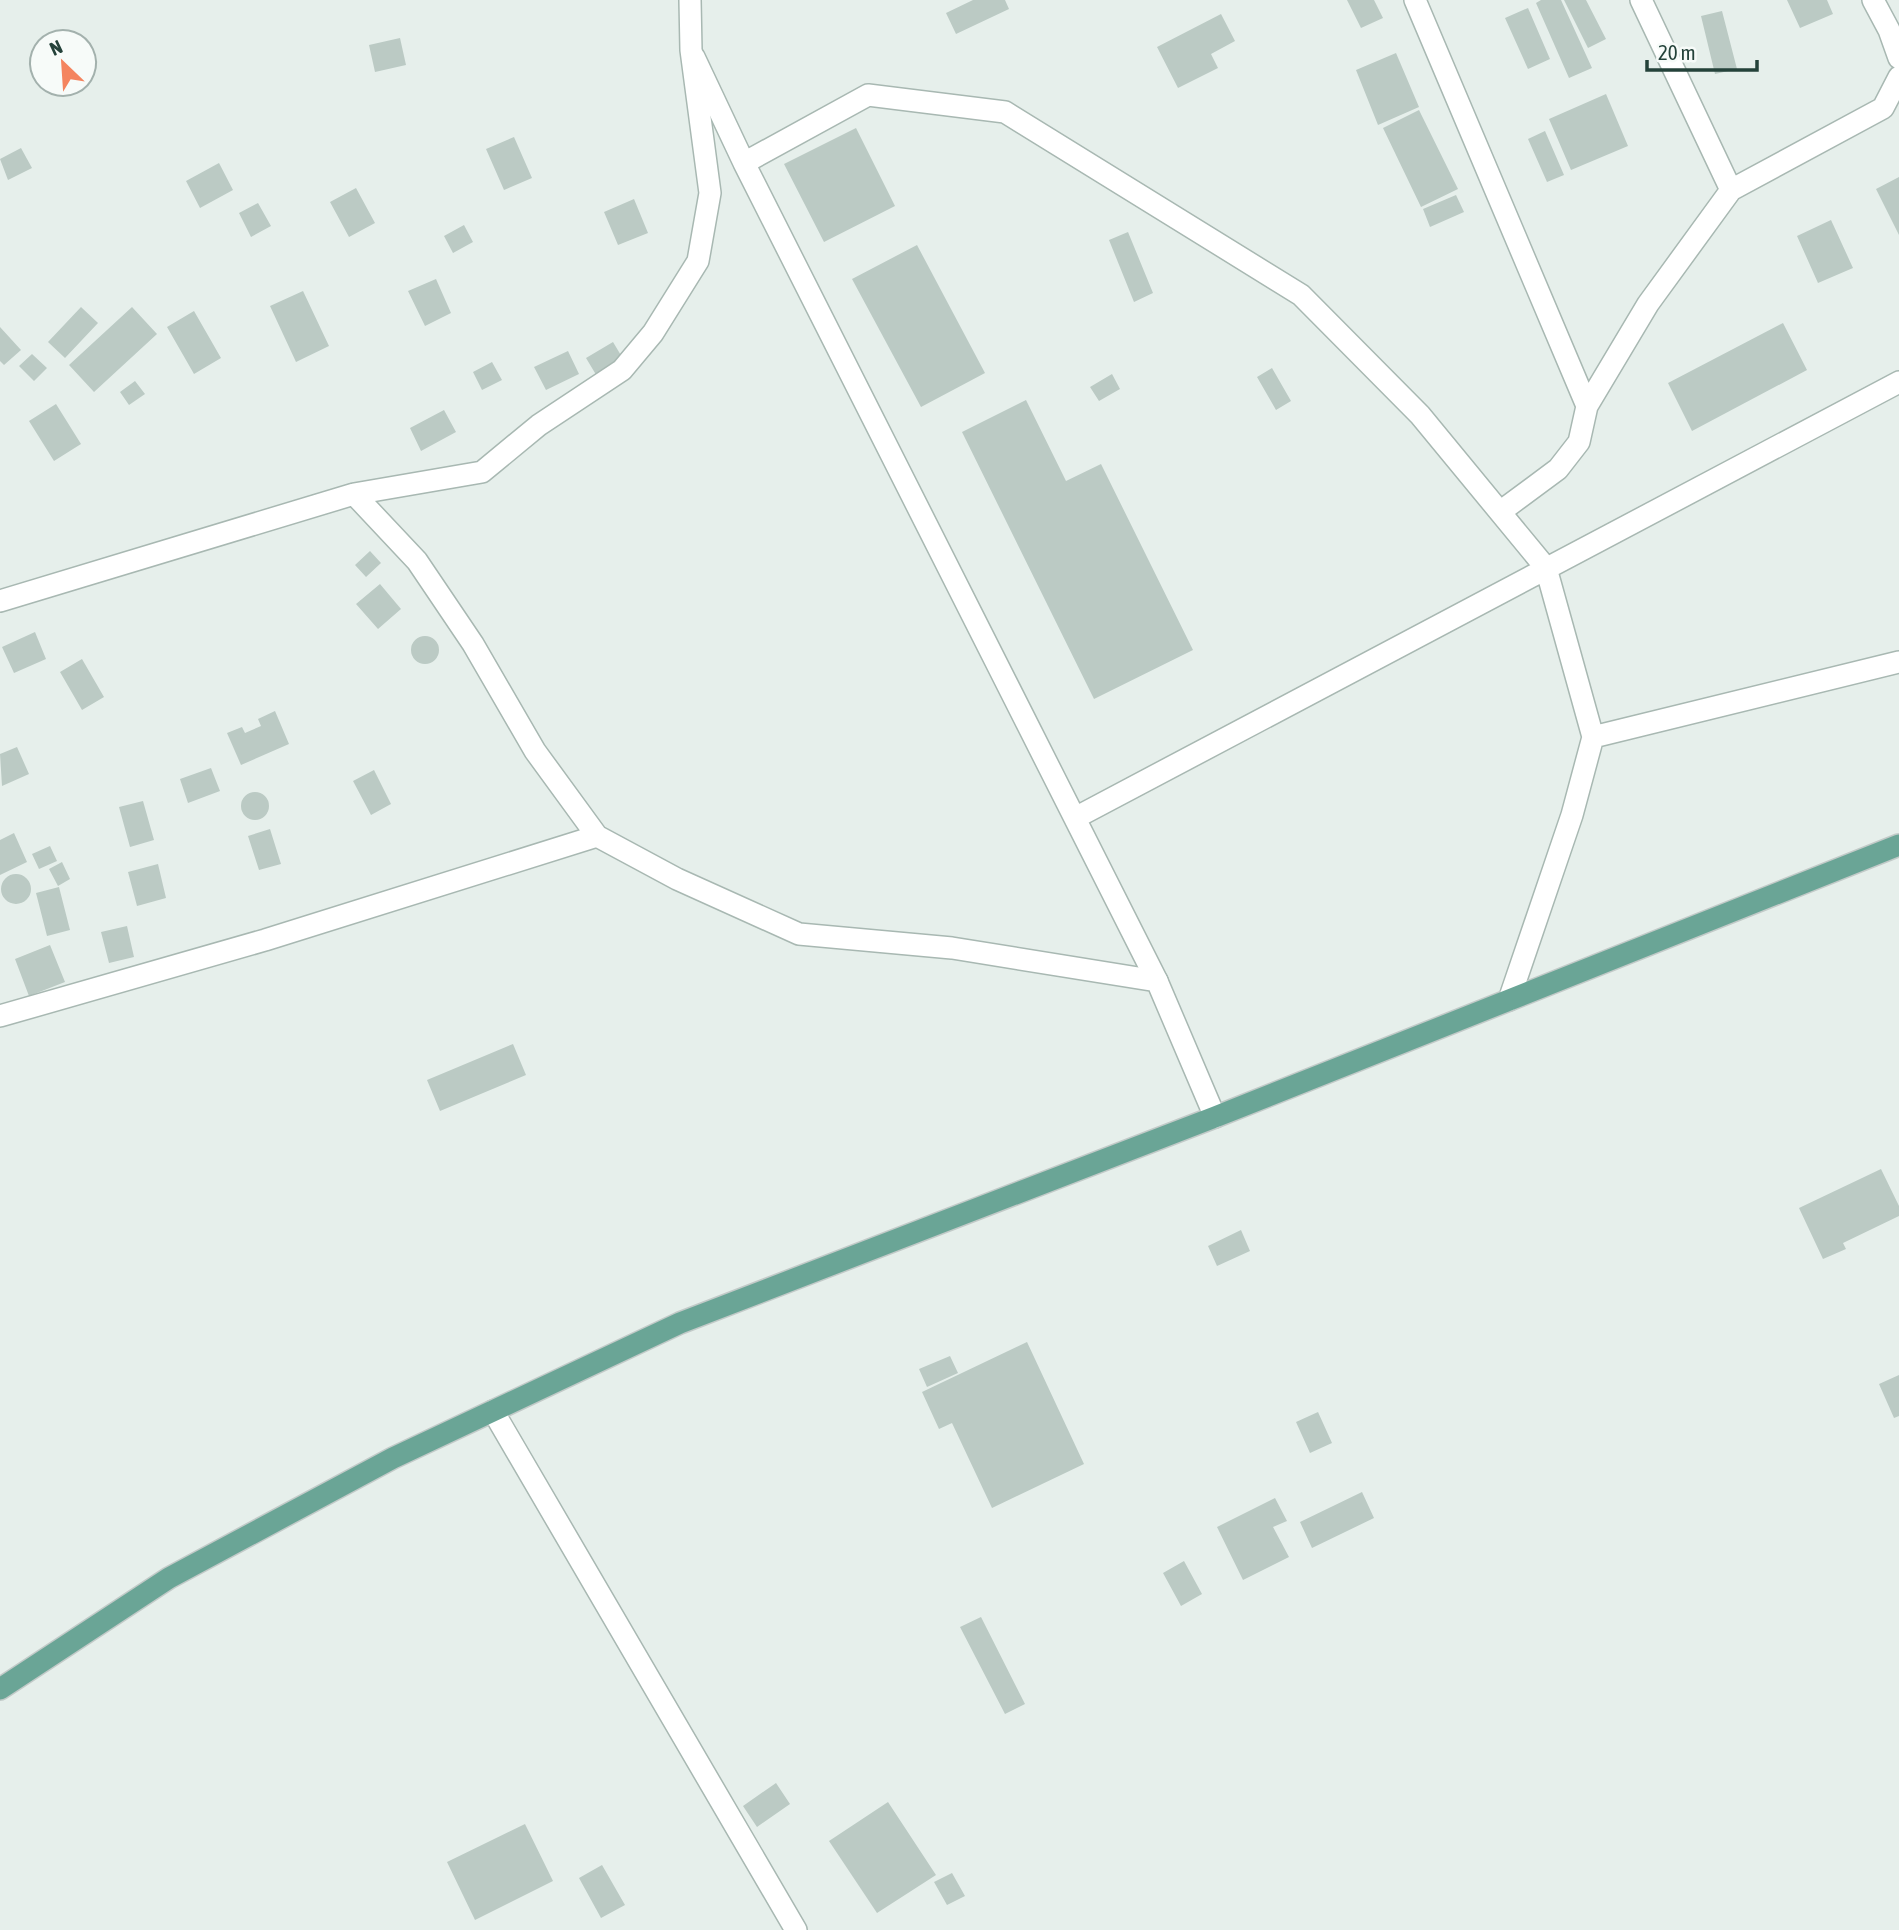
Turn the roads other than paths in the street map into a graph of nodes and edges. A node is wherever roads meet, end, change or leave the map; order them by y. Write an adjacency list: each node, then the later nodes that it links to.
1 (690, 0): 5 (street)
2 (1415, 0): 11 (street)
3 (1641, 0): 9 (street)
4 (1873, 0): 6 (street)
5 (691, 50): 8 (street); 12 (street)
6 (1899, 58)
7 (1899, 77): 9 (street)
8 (744, 163): 13 (street); 18 (street)
9 (1731, 190): 11 (street)
10 (1899, 382): 14 (street)
11 (1587, 406): 13 (street)
12 (354, 494): 15 (street); 19 (street)
13 (1500, 512): 14 (street)
14 (1545, 568): 17 (street); 18 (street)
15 (0, 601)
16 (1899, 662): 17 (street)
17 (1593, 737): 22 (street)
18 (1075, 818): 21 (street)
19 (597, 836): 21 (street); 23 (street)
20 (1899, 845): 22 (main road)
21 (1157, 981): 24 (street)
22 (1509, 1000): 24 (main road)
23 (0, 1016)
24 (1215, 1117): 25 (main road)
25 (493, 1411): 26 (main road); 27 (street)
26 (0, 1689)
27 (796, 1930)

